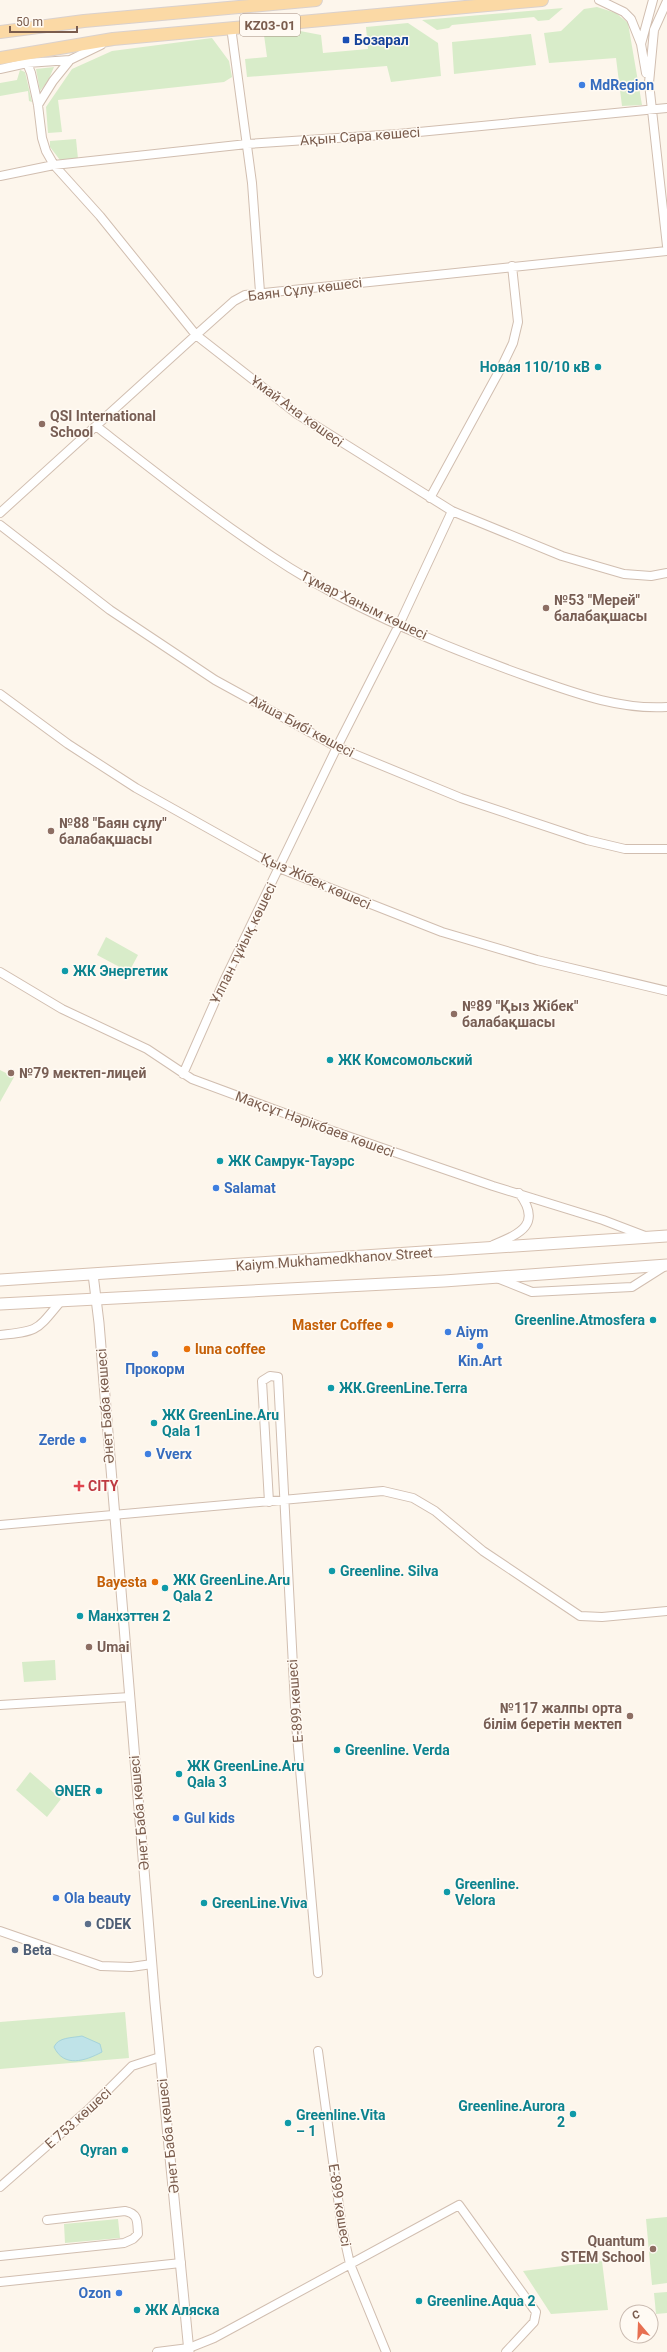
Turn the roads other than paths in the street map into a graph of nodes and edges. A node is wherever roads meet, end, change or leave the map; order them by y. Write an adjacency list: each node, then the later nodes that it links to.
1 (316, 0): 6 (main road, KZ03-01)
2 (542, 0): 7 (main road, KZ03-01)
3 (599, 0): 10 (street)
4 (652, 0): 10 (street)
5 (667, 1): 15 (street)
6 (229, 8): 7 (main road); 8 (main road, KZ03-01)
7 (231, 27): 9 (main road, KZ03-01); 19 (street)
8 (0, 32)
9 (113, 39): 11 (main road, KZ03-01); 12 (street)
10 (641, 44): 15 (street)
11 (0, 58)
12 (70, 60): 13 (street); 16 (street)
13 (27, 63): 14 (street); 16 (street, Ұмай Ана көшесі)
14 (0, 69)
15 (649, 83): 18 (street)
16 (38, 105): 20 (street, Ұмай Ана көшесі)
17 (667, 108): 18 (street, Ақын Сара көшесі)
18 (651, 109): 19 (street, Ақын Сара көшесі); 22 (street)
19 (247, 144): 20 (street, Ақын Сара көшесі); 25 (street)
20 (54, 165): 21 (street, Ақын Сара көшесі); 26 (street, Ұмай Ана көшесі)
21 (0, 176)
22 (667, 246)
23 (667, 251): 24 (street, Баян Сұлу көшесі)
24 (512, 266): 25 (street, Баян Сұлу көшесі); 28 (street)
25 (260, 292): 26 (street, Баян Сұлу көшесі)
26 (196, 335): 27 (street, Баян Сұлу көшесі); 28 (street, Ұмай Ана көшесі)
27 (96, 426): 30 (street, Баян Сұлу көшесі); 33 (street, Тұмар Ханым көшесі)
28 (430, 498): 29 (street, Ұмай Ана көшесі)
29 (452, 511): 32 (street, Ұмай Ана көшесі); 33 (street, Ұлпан тұйық көшесі)
30 (0, 513)
31 (0, 525): 36 (street, Айша Бибі көшесі)
32 (667, 574)
33 (399, 625): 35 (street, Тұмар Ханым көшесі); 36 (street, Ұлпан тұйық көшесі)
34 (0, 694): 38 (street, Қыз Жібек көшесі)
35 (667, 707)
36 (337, 747): 37 (street, Айша Бибі көшесі); 38 (street, Ұлпан тұйық көшесі)
37 (667, 849)
38 (279, 868): 40 (street, Қыз Жібек көшесі); 41 (street, Ұлпан тұйық көшесі)
39 (0, 972): 41 (street, Мақсұт Нәрікбаев көшесі)
40 (667, 991)
41 (182, 1074): 42 (street, Мақсұт Нәрікбаев көшесі)
42 (519, 1194): 44 (street, Мақсұт Нәрікбаев көшесі); 45 (street)
43 (667, 1236): 44 (main road, Kaiym Mukhamedkhanov Street)
44 (648, 1238): 45 (main road, Kaiym Mukhamedkhanov Street)
45 (484, 1249): 47 (main road, Kaiym Mukhamedkhanov Street)
46 (667, 1265): 48 (main road, Kaiym Mukhamedkhanov Street); 48 (street)
47 (93, 1274): 49 (main road, Kaiym Mukhamedkhanov Street); 50 (street, Әнет Баба көшесі)
48 (494, 1277): 50 (main road, Kaiym Mukhamedkhanov Street)
49 (0, 1280)
50 (95, 1299): 51 (main road, Kaiym Mukhamedkhanov Street); 56 (street, Әнет Баба көшесі)
51 (61, 1301): 52 (main road, Kaiym Mukhamedkhanov Street); 53 (street)
52 (0, 1304)
53 (0, 1335)
54 (284, 1499): 55 (street); 55 (street, Е-899 көшесі); 58 (street); 63 (street, Е-899 көшесі)
55 (269, 1502): 56 (street)
56 (114, 1515): 57 (street); 59 (street, Әнет Баба көшесі)
57 (0, 1525)
58 (667, 1611)
59 (130, 1697): 60 (street); 62 (street, Әнет Баба көшесі)
60 (0, 1705)
61 (0, 1931): 62 (street)
62 (152, 1964): 65 (street, Әнет Баба көшесі)
63 (318, 1973)
64 (318, 2051): 70 (street, Е-899 көшесі)
65 (160, 2057): 66 (street, Е 753 көшесі); 69 (street, Әнет Баба көшесі)
66 (0, 2187)
67 (47, 2220): 68 (street)
68 (0, 2256)
69 (181, 2263): 71 (street); 72 (street, Әнет Баба көшесі)
70 (350, 2264): 72 (street); 74 (street, Е-899 көшесі); 75 (street)
71 (0, 2282)
72 (189, 2350): 73 (street)
73 (156, 2352)
74 (386, 2352)
75 (506, 2352)

